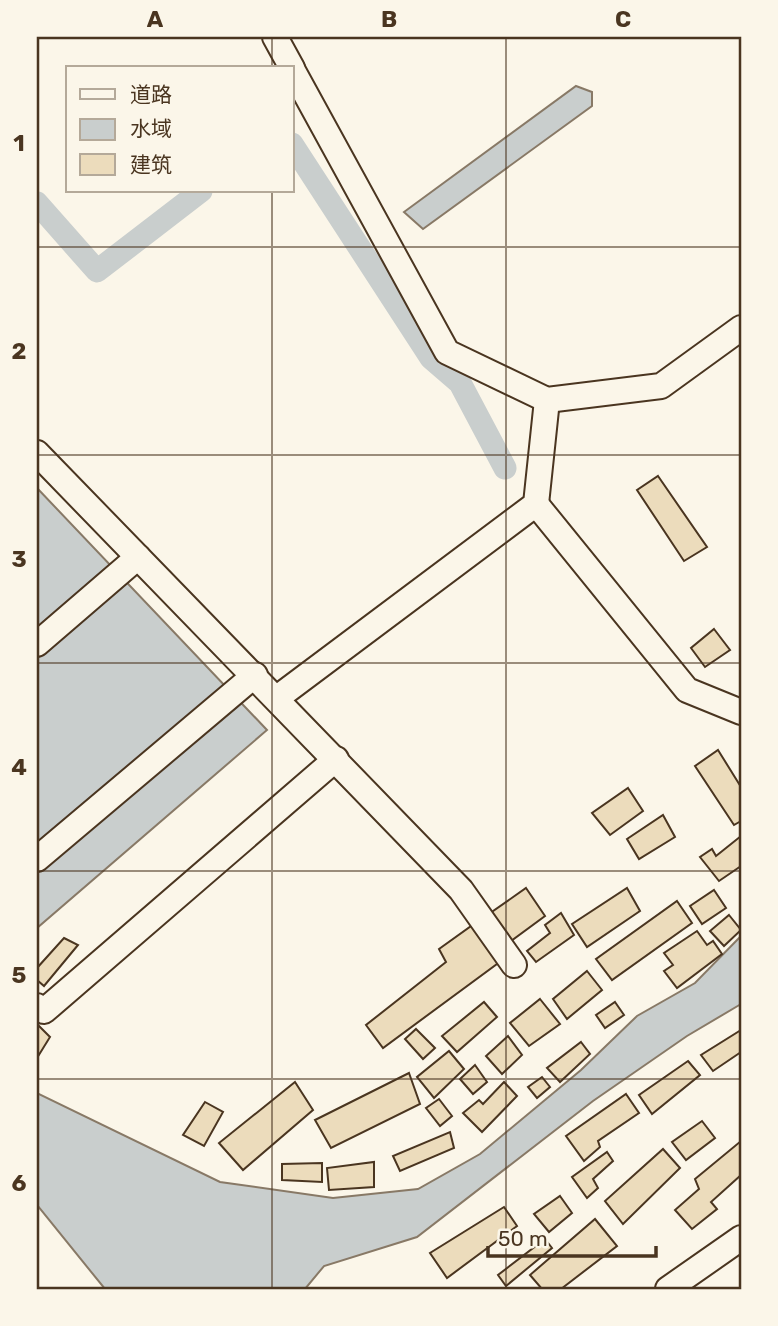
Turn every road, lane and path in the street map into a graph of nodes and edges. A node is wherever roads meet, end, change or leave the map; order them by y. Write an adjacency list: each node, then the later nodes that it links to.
1 (275, 37): 2 (street)
2 (291, 66)
3 (294, 72): 5 (street)
4 (741, 328): 5 (street)
5 (547, 400): 7 (street)
6 (37, 453): 8 (street)
7 (536, 504): 11 (street); 12 (street)
8 (138, 556): 9 (street); 10 (street)
9 (37, 644)
10 (255, 675): 11 (street); 14 (street)
11 (277, 698): 13 (street)
12 (741, 712)
13 (336, 759): 15 (street); 16 (street)
14 (37, 859)
15 (514, 965)
16 (37, 1006)
17 (741, 1237): 18 (street)
18 (668, 1289)

